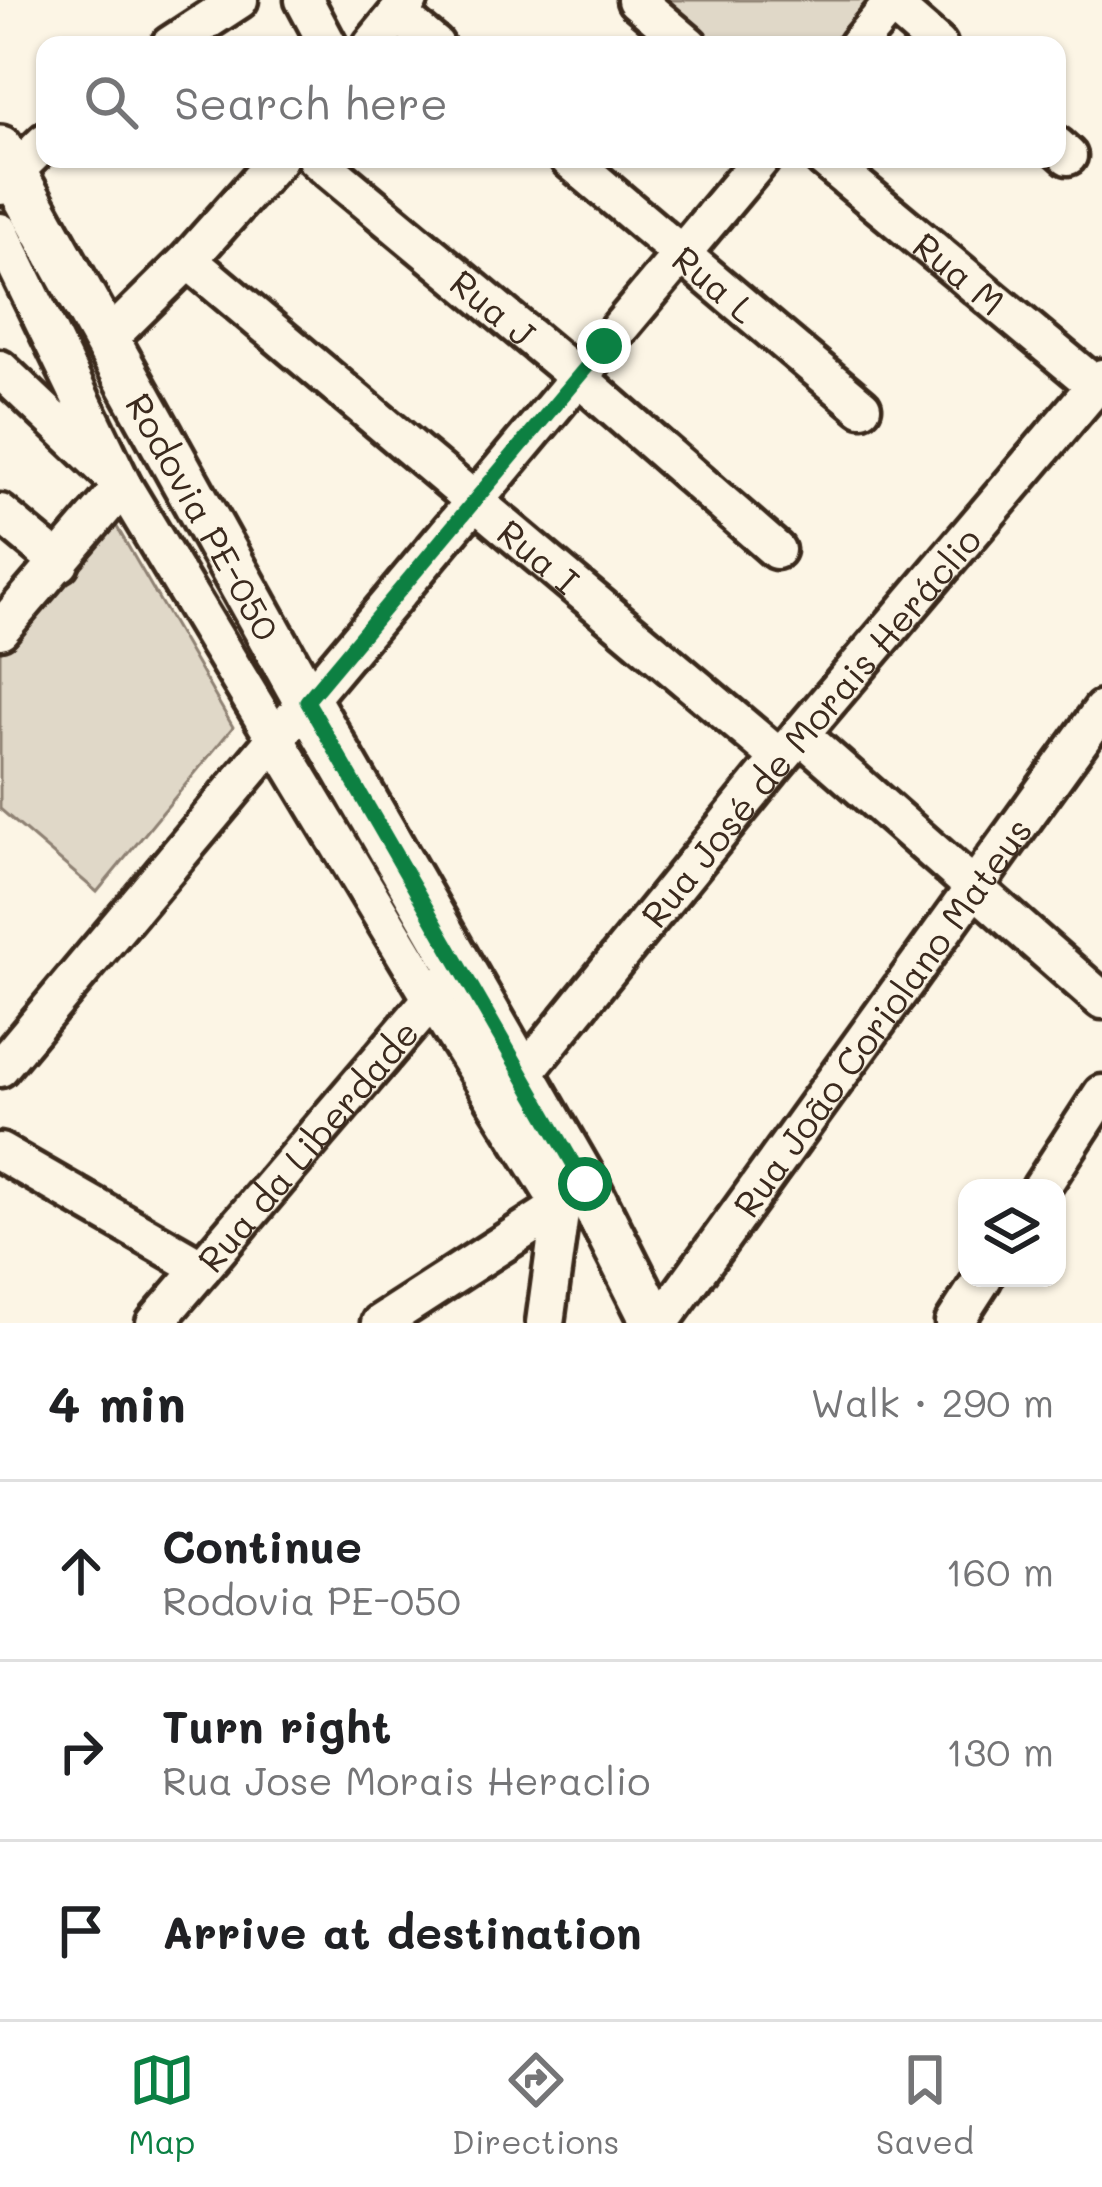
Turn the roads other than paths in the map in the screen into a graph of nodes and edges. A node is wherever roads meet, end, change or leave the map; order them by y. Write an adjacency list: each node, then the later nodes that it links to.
1 (239, 0): 6 (street)
2 (304, 0): 7 (street)
3 (636, 0): 10 (street)
4 (893, 2): 11 (street); 12 (street)
5 (403, 7): 8 (street); 9 (street)
6 (184, 36)
7 (323, 36)
8 (379, 36)
9 (427, 36)
10 (678, 36)
11 (865, 36)
12 (929, 36)
13 (15, 162): 22 (main road, Rodovia PE-050)
14 (270, 168): 21 (street)
15 (327, 168): 24 (street, Rua J)
16 (580, 168): 20 (street, Rua L)
17 (754, 168): 20 (street)
18 (835, 168): 25 (street, Rua M)
19 (0, 232): 27 (street)
20 (682, 254): 24 (street); 26 (street, Rua L)
21 (188, 260): 22 (street); 28 (street, Rua I)
22 (107, 340): 33 (main road, Rodovia PE-050)
23 (0, 369): 27 (street)
24 (578, 377): 28 (street); 30 (street, Rua J)
25 (1099, 382): 36 (street, Rua José de Morais Heráclio)
26 (862, 406)
27 (123, 486): 31 (street); 35 (street)
28 (475, 501): 33 (street); 36 (street, Rua I)
29 (0, 513): 31 (street)
30 (776, 550)
31 (60, 562): 32 (street)
32 (0, 630)
33 (307, 701): 35 (street); 38 (main road, Rodovia PE-050)
34 (1102, 710): 37 (street, Rua João Coriolano Mateus)
35 (276, 738): 38 (street); 40 (street)
36 (790, 746): 37 (street, Rua I); 41 (street, Rua José de Morais Heráclio)
37 (975, 888): 39 (street, Rua I); 51 (street, Rua João Coriolano Mateus)
38 (446, 982): 41 (main road, Rodovia PE-050); 45 (street); 46 (street, Rua da Liberdade)
39 (1102, 1000)
40 (0, 1068)
41 (522, 1076): 45 (main road, Rodovia PE-050)
42 (1102, 1094): 44 (street)
43 (0, 1152): 46 (street)
44 (1047, 1179)
45 (573, 1195): 49 (street); 50 (street); 51 (main road, Rodovia PE-050)
46 (202, 1268): 48 (street, Rua da Liberdade)
47 (977, 1287): 52 (street)
48 (155, 1323)
49 (380, 1323)
50 (544, 1323)
51 (658, 1323)
52 (954, 1323)

